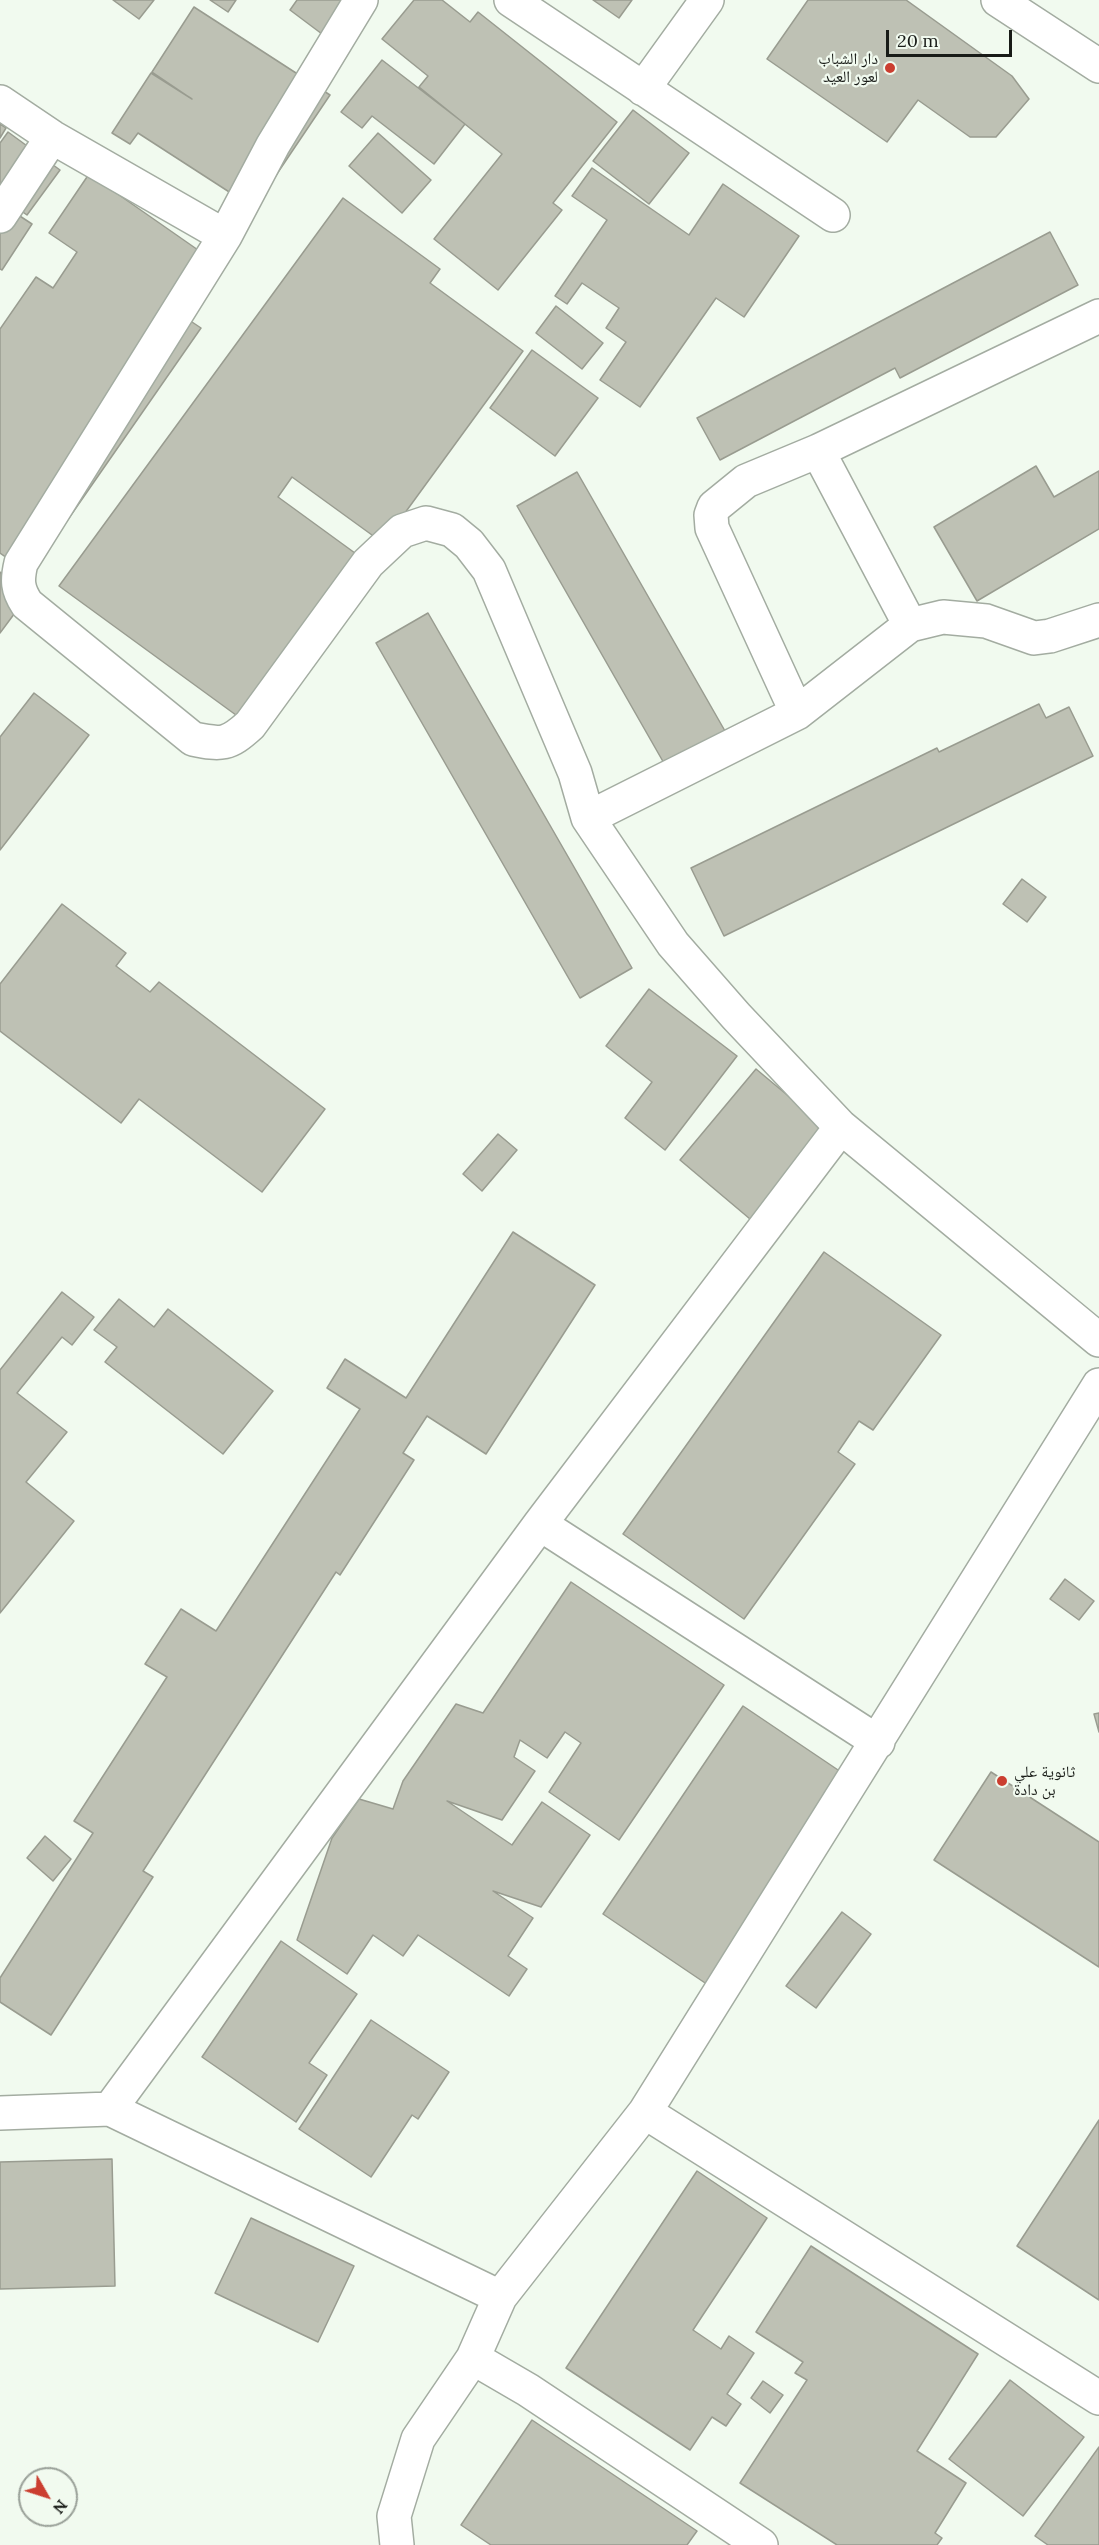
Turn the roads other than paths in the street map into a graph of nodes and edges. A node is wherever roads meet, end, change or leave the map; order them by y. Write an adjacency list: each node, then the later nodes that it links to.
1 (361, 0): 11 (street)
2 (511, 0): 6 (street)
3 (706, 0): 6 (street)
4 (998, 0): 5 (street)
5 (1099, 66)
6 (643, 88): 9 (street)
7 (0, 102): 8 (street)
8 (52, 137): 10 (street); 11 (street)
9 (833, 214)
10 (0, 216)
11 (225, 236): 17 (street)
12 (1099, 316): 13 (street)
13 (818, 451): 15 (street); 16 (street)
14 (1099, 620): 15 (street)
15 (909, 625): 16 (street)
16 (797, 713): 17 (street)
17 (588, 818): 18 (street)
18 (842, 1127): 19 (street); 21 (street)
19 (1099, 1340)
20 (1099, 1385): 22 (street)
21 (540, 1524): 22 (street); 23 (street)
22 (878, 1742): 24 (street)
23 (110, 2109): 25 (street); 26 (street)
24 (645, 2112): 26 (street); 28 (street)
25 (0, 2113)
26 (500, 2297): 27 (street)
27 (473, 2358): 29 (street); 30 (street)
28 (1099, 2398)
29 (397, 2545)
30 (761, 2545)

